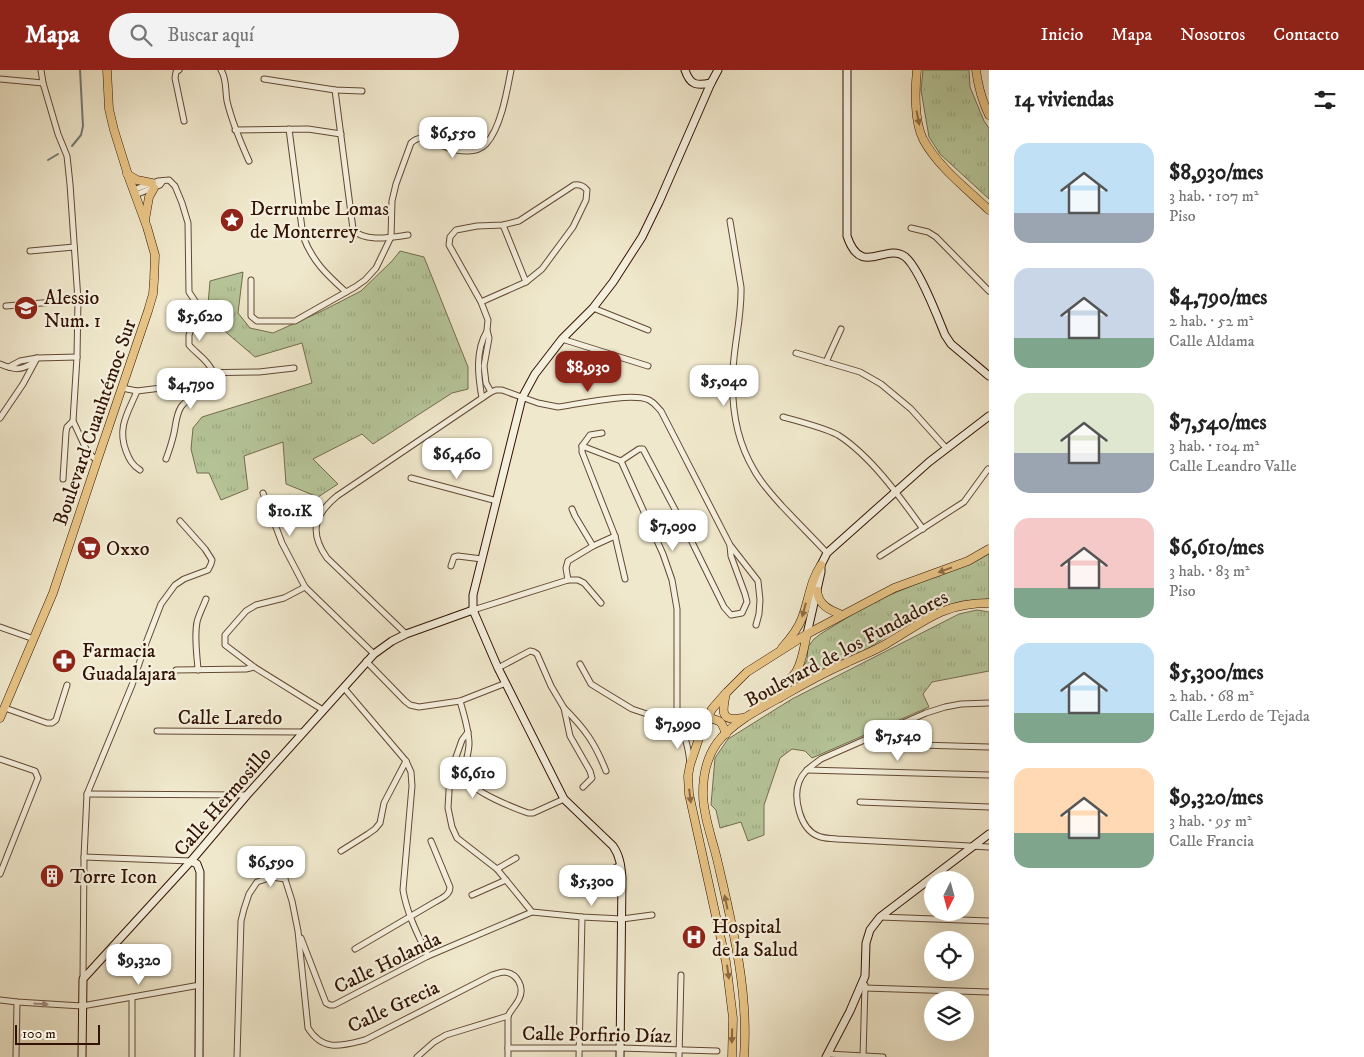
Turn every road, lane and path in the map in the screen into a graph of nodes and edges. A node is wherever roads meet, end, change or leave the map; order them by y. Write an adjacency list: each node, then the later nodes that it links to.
1 (41, 70): 14 (street)
2 (106, 70): 23 (main road, Boulevard Cuauhtémoc Sur)
3 (179, 70): 18 (street)
4 (221, 70): 20 (street)
5 (511, 70): 32 (street)
6 (685, 70): 13 (street)
7 (718, 70): 13 (street)
8 (847, 70): 56 (street)
9 (917, 70): 26 (main road, one-way to 26)
10 (976, 70): 17 (main road)
11 (0, 79): 14 (street)
12 (264, 79): 15 (street)
13 (711, 83): 42 (street)
14 (43, 84): 33 (street)
15 (335, 90): 16 (street); 21 (street)
16 (362, 91)
17 (989, 115)
18 (184, 121)
19 (289, 129): 20 (street); 21 (street); 38 (street)
20 (235, 130): 22 (street)
21 (341, 134): 32 (street)
22 (249, 161)
23 (127, 174): 24 (main road); 25 (main road, Boulevard Cuauhtémoc Sur)
24 (153, 185): 25 (street); 28 (main road); 55 (street)
25 (134, 193): 28 (main road, Boulevard Cuauhtémoc Sur)
26 (989, 210)
27 (730, 221): 86 (street)
28 (145, 222): 57 (main road, Boulevard Cuauhtémoc Sur)
29 (503, 225): 36 (street); 36 (street); 40 (street)
30 (910, 228): 37 (street)
31 (408, 235): 32 (street)
32 (391, 237): 38 (street)
33 (74, 247): 34 (street); 39 (street)
34 (30, 251)
35 (252, 280): 38 (street)
36 (526, 282): 40 (street)
37 (989, 291)
38 (346, 292)
39 (78, 300): 41 (street); 48 (street)
40 (481, 302): 44 (street)
41 (6, 306)
42 (593, 308): 45 (street); 46 (street)
43 (841, 328): 50 (street)
44 (487, 330): 59 (street); 60 (street)
45 (648, 330)
46 (562, 339): 52 (street); 61 (street)
47 (796, 353): 50 (street)
48 (77, 357): 49 (street); 65 (street)
49 (39, 359): 53 (street); 53 (street); 63 (street)
50 (826, 362): 68 (street)
51 (0, 364): 53 (street)
52 (648, 366)
53 (9, 367)
54 (294, 368): 55 (street)
55 (214, 373): 58 (street); 69 (street)
56 (989, 376)
57 (122, 388): 58 (street); 71 (main road, Boulevard Cuauhtémoc Sur)
58 (137, 391): 73 (street)
59 (491, 392): 60 (street); 61 (street)
60 (482, 398): 102 (street)
61 (522, 398): 78 (street); 83 (street)
62 (989, 416): 68 (street)
63 (0, 418)
64 (783, 418): 76 (street)
65 (73, 421): 71 (street); 75 (street)
66 (602, 433): 67 (street)
67 (582, 447): 70 (street); 82 (street)
68 (946, 448): 76 (street)
69 (166, 459)
70 (621, 460): 83 (street); 126 (street)
71 (97, 461): 104 (main road, Boulevard Cuauhtémoc Sur)
72 (988, 469): 81 (street)
73 (140, 470)
74 (411, 478): 78 (street)
75 (63, 479)
76 (896, 491): 81 (street); 86 (street)
77 (262, 494): 93 (street)
78 (497, 501): 88 (street)
79 (572, 509): 84 (street)
80 (180, 521): 141 (street)
81 (923, 528): 87 (street)
82 (615, 536): 84 (street); 91 (street)
83 (730, 545): 100 (street)
84 (593, 546): 92 (street)
85 (989, 549): 99 (main road, Boulevard de los Fundadores, one-way to 99)
86 (827, 553): 89 (street)
87 (880, 556)
88 (482, 559): 90 (street); 98 (street)
89 (821, 565): 94 (street); 106 (main road, one-way to 106)
90 (451, 566)
91 (626, 579)
92 (568, 580): 96 (street); 98 (street)
93 (305, 587): 105 (street); 109 (street)
94 (817, 591): 99 (main road); 103 (street)
95 (206, 599): 112 (street)
96 (601, 603)
97 (989, 603): 122 (main road, Boulevard de los Fundadores)
98 (473, 610): 102 (street, Calle Hermosillo); 110 (street)
99 (842, 615): 103 (main road, Boulevard de los Fundadores)
100 (756, 625)
101 (0, 628): 104 (street)
102 (406, 634): 105 (street, Calle Hermosillo)
103 (807, 634): 106 (main road, Boulevard de los Fundadores); 122 (main road)
104 (34, 638): 119 (main road, Boulevard Cuauhtémoc Sur)
105 (374, 654): 107 (street, Calle Hermosillo)
106 (776, 654): 116 (main road, Boulevard de los Fundadores)
107 (366, 661): 115 (street, Calle Hermosillo); 117 (street)
108 (580, 664): 126 (street)
109 (254, 666): 112 (street); 121 (street)
110 (498, 668): 113 (street); 120 (street)
111 (176, 670): 112 (street)
112 (198, 670)
113 (506, 683): 117 (street); 143 (street)
114 (67, 685): 119 (street)
115 (344, 688): 121 (street, Calle Hermosillo); 135 (street)
116 (726, 693): 124 (main road, Boulevard de los Fundadores); 125 (main road)
117 (460, 702): 129 (street)
118 (989, 703): 137 (street)
119 (5, 708): 123 (main road, Boulevard Cuauhtémoc Sur)
120 (564, 708): 138 (street); 140 (street)
121 (324, 710): 128 (street, Calle Hermosillo)
122 (754, 712): 125 (main road, Boulevard de los Fundadores)
123 (0, 718)
124 (708, 718): 130 (main road, Boulevard de los Fundadores); 131 (main road)
125 (746, 718): 131 (main road, Boulevard de los Fundadores)
126 (679, 727): 130 (main road); 136 (street)
127 (157, 731): 128 (street, Calle Laredo)
128 (304, 732): 142 (street, Calle Hermosillo)
129 (468, 732): 143 (street); 155 (street)
130 (701, 732): 136 (main road, Boulevard de los Fundadores)
131 (726, 734): 188 (main road, Boulevard de los Fundadores, one-way to 131)
132 (920, 745): 133 (street)
133 (989, 747)
134 (0, 759): 156 (street)
135 (406, 761): 150 (street); 162 (street)
136 (690, 764): 187 (main road, Boulevard de los Fundadores, one-way to 187)
137 (806, 770): 139 (street); 148 (street)
138 (606, 771)
139 (989, 775)
140 (583, 787)
141 (87, 794): 142 (street); 151 (street)
142 (247, 795): 153 (street, Calle Hermosillo)
143 (564, 799): 154 (street)
144 (860, 802): 145 (street)
145 (989, 807)
146 (989, 834): 148 (street)
147 (431, 841): 162 (street)
148 (973, 846): 149 (street); 164 (street)
149 (989, 847)
150 (341, 851)
151 (84, 857): 153 (street); 172 (street)
152 (516, 858): 155 (street)
153 (191, 861): 172 (street, Calle Hermosillo); 173 (street)
154 (621, 864): 158 (street); 165 (street)
155 (497, 869): 157 (street)
156 (0, 874)
157 (506, 880): 159 (street); 160 (street)
158 (592, 883)
159 (472, 895)
160 (532, 912): 163 (street); 169 (street, Calle Holanda)
161 (652, 914): 165 (street)
162 (411, 916): 168 (street); 169 (street)
163 (582, 917): 165 (street); 182 (street)
164 (880, 917): 166 (street); 171 (street)
165 (622, 919): 183 (street)
166 (989, 921)
167 (298, 931): 169 (street, Calle Holanda); 180 (street, Calle Grecia); 195 (street)
168 (355, 949)
169 (428, 956)
170 (681, 975): 184 (street)
171 (865, 976): 174 (street); 189 (street)
172 (83, 979): 179 (street)
173 (200, 985): 176 (street); 194 (street)
174 (865, 988): 175 (street); 190 (street)
175 (989, 992)
176 (132, 997): 179 (street); 193 (street)
177 (0, 1000): 178 (street)
178 (17, 1002): 179 (street, one-way to 179); 191 (street)
179 (82, 1006): 192 (street)
180 (508, 1016): 181 (street); 185 (street)
181 (508, 1048): 182 (street, Calle Porfirio Díaz); 198 (street)
182 (579, 1048): 183 (street, Calle Porfirio Díaz); 199 (street)
183 (620, 1048): 184 (street, Calle Porfirio Díaz); 200 (street)
184 (679, 1049): 186 (street, Calle Porfirio Díaz); 201 (street)
185 (424, 1051): 196 (street); 197 (street)
186 (717, 1051)
187 (732, 1055): 188 (main road)
188 (744, 1056)
189 (827, 1056): 190 (street)
190 (863, 1056): 202 (street)
191 (16, 1057)
192 (82, 1057)
193 (132, 1057)
194 (199, 1057)
195 (238, 1057)
196 (417, 1057)
197 (430, 1057)
198 (508, 1057)
199 (579, 1057)
200 (620, 1057)
201 (679, 1057)
202 (883, 1057)

